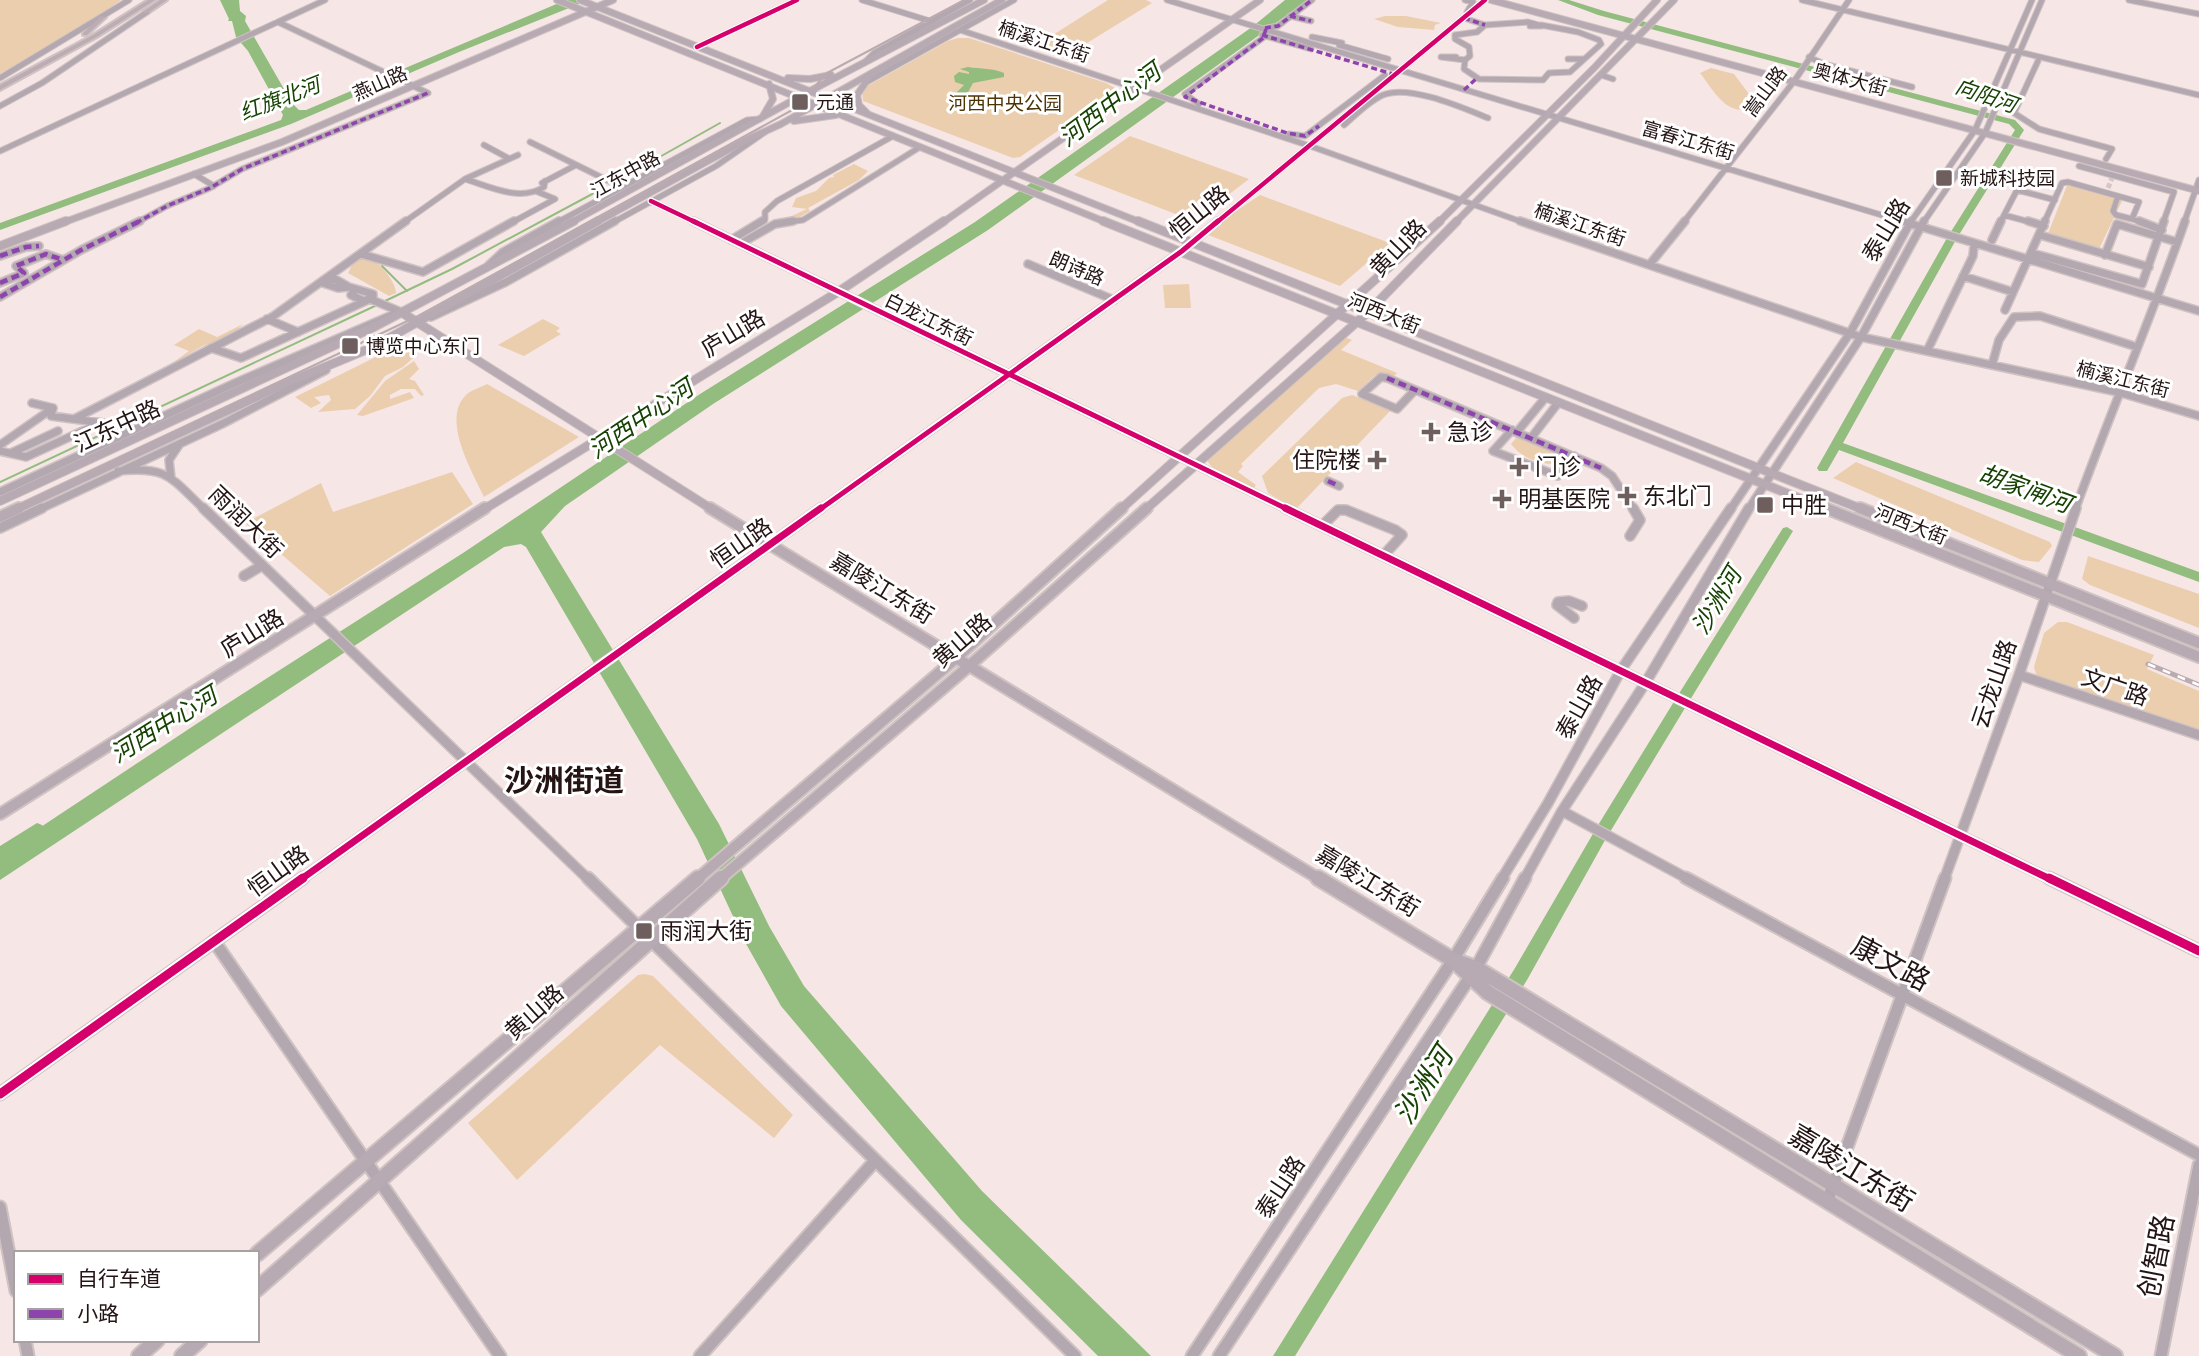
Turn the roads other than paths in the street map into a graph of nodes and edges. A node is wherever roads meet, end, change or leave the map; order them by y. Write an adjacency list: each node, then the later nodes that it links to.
1 (130, 0): 35 (street)
2 (138, 0): 47 (highway)
3 (152, 0): 49 (highway)
4 (164, 0): 32 (highway)
5 (325, 0): 39 (street)
6 (580, 0): 29 (main road, 河西大街)
7 (613, 0): 29 (main road, 燕山路)
8 (797, 0): 53 (street)
9 (862, 0): 40 (street)
10 (970, 0): 40 (street, 江东中路)
11 (984, 0): 65 (main road, 江东中路)
12 (1002, 0): 67 (main road, 江东中路)
13 (1014, 0): 45 (street)
14 (1167, 0): 37 (street, 富春江东街)
15 (1261, 0): 37 (main road, 庐山路)
16 (1312, 0): 34 (street)
17 (1465, 0): 56 (street)
18 (1485, 0): 36 (street, 恒山路)
19 (1491, 0): 48 (main road, 奥体大街)
20 (1511, 0): 48 (main road, 奥体大街)
21 (1657, 0): 48 (main road, 黄山路)
22 (1674, 0): 51 (main road, 黄山路)
23 (1802, 0): 30 (street)
24 (1849, 0): 30 (street, 嵩山路)
25 (2032, 0): 55 (street, 泰山路)
26 (2042, 0): 57 (street, 泰山路)
27 (2129, 0): 33 (street)
28 (559, 1): 31 (main road, 河西大街)
29 (595, 4): 31 (main road, 燕山路); 53 (main road, 河西大街)
30 (1842, 9): 55 (street); 59 (street, 嵩山路)
31 (582, 11): 76 (main road, 燕山路); 78 (main road, 河西大街)
32 (147, 12): 49 (highway); 89 (street)
33 (2199, 14)
34 (1290, 16): 38 (street); 46 (street)
35 (103, 17): 47 (highway); 75 (street)
36 (1464, 18): 41 (street); 68 (street, 恒山路)
37 (1234, 19): 46 (street, 富春江东街); 81 (main road, 庐山路)
38 (1311, 21)
39 (278, 22): 76 (street); 107 (street)
40 (930, 22): 65 (street, 江东中路)
41 (1485, 24): 42 (street); 63 (street)
42 (1541, 25): 43 (street); 61 (street)
43 (1530, 26)
44 (1280, 27): 52 (street)
45 (960, 30): 77 (street); 81 (street, 楠溪江东街)
46 (1266, 30): 54 (street, 富春江东街); 68 (street); 69 (street)
47 (85, 34): 75 (highway)
48 (1625, 34): 51 (main road, 奥体大街); 91 (main road, 黄山路)
49 (95, 36): 80 (highway)
50 (1348, 36): 52 (street)
51 (1639, 37): 70 (main road, 黄山路); 72 (main road, 奥体大街)
52 (1339, 42): 54 (street); 62 (street)
53 (696, 47): 71 (main road, 河西大街)
54 (1331, 48): 68 (street, 富春江东街)
55 (2011, 49): 57 (street); 98 (street, 泰山路)
56 (1419, 50)
57 (2019, 51): 84 (street); 98 (street, 泰山路)
58 (1456, 57): 63 (street)
59 (1810, 57): 72 (street, 嵩山路); 79 (street)
60 (1567, 59): 61 (street)
61 (1584, 59): 73 (street)
62 (1388, 60)
63 (1465, 60): 73 (street)
64 (2038, 61): 110 (street)
65 (864, 62): 66 (main road, 江东中路)
66 (853, 68): 71 (main road); 82 (main road, 江东中路)
67 (872, 71): 77 (main road); 86 (main road, 江东中路)
68 (1399, 73): 83 (street, 富春江东街); 97 (street, 恒山路)
69 (1385, 75)
70 (1601, 75): 74 (street); 95 (main road, 黄山路)
71 (771, 76): 82 (main road, 河西大街)
72 (1797, 78): 98 (main road, 奥体大街); 113 (street, 嵩山路)
73 (1479, 79): 83 (street)
74 (1613, 79)
75 (0, 80)
76 (407, 82): 115 (main road, 燕山路); 120 (street); 139 (main road, 燕山路)
77 (865, 83): 90 (main road)
78 (769, 84): 85 (main road, 河西大街); 93 (main road)
79 (1912, 87)
80 (0, 88)
81 (1137, 88): 104 (street, 楠溪江东街); 114 (main road, 庐山路)
82 (810, 91): 85 (main road, 江东中路); 86 (main road, 河西大街)
83 (1469, 92): 88 (street); 91 (street, 富春江东街)
84 (2199, 95)
85 (800, 97): 87 (main road, 河西大街); 93 (main road, 江东中路)
86 (825, 98): 87 (main road, 江东中路); 90 (main road, 河西大街)
87 (816, 104): 92 (main road, 河西大街); 96 (main road, 江东中路)
88 (1460, 104): 94 (street); 97 (street)
89 (0, 106)
90 (870, 116): 114 (main road, 河西大街)
91 (1548, 116): 95 (street, 富春江东街); 128 (main road, 黄山路)
92 (847, 117): 96 (main road); 101 (main road, 河西大街)
93 (761, 118): 122 (street); 154 (main road, 江东中路)
94 (1488, 118)
95 (1558, 119): 113 (street, 富春江东街); 129 (main road, 黄山路)
96 (781, 124): 100 (main road, 江东中路)
97 (1341, 124): 99 (street); 104 (street, 恒山路)
98 (1982, 126): 105 (main road, 奥体大街); 133 (street, 泰山路)
99 (1356, 128)
100 (765, 132): 127 (street, 江东中路); 172 (main road, 江东中路)
101 (893, 136): 106 (main road, 河西大街); 136 (street)
102 (530, 142): 111 (street)
103 (484, 145): 109 (street)
104 (1310, 146): 128 (street, 楠溪江东街); 140 (street, 恒山路)
105 (2050, 147): 110 (main road, 奥体大街); 116 (main road, 奥体大街)
106 (920, 148): 119 (main road, 河西大街); 141 (street)
107 (0, 151)
108 (517, 155): 109 (street)
109 (508, 159): 117 (street)
110 (2106, 159): 121 (main road, 奥体大街)
111 (576, 165): 118 (street); 122 (street)
112 (2078, 166): 116 (street)
113 (1729, 168): 133 (street, 富春江东街); 153 (street, 嵩山路)
114 (1018, 172): 119 (main road, 庐山路); 140 (main road, 河西大街)
115 (194, 174): 120 (street); 139 (main road, 燕山路)
116 (2114, 174): 121 (main road, 奥体大街); 134 (street)
117 (465, 179): 124 (street); 147 (street)
118 (545, 181): 123 (street); 124 (street)
119 (1004, 182): 144 (main road, 河西大街); 159 (main road, 庐山路)
120 (214, 186): 150 (street)
121 (2198, 186): 138 (street, 云龙山路)
122 (621, 187): 154 (street)
123 (538, 192): 124 (street); 147 (street)
124 (522, 194)
125 (2118, 196): 126 (street); 131 (street); 131 (street)
126 (2055, 200): 130 (street); 132 (street)
127 (651, 201): 136 (street, 白龙江东街); 172 (street, 江东中路)
128 (1462, 202): 129 (street, 楠溪江东街); 165 (main road, 黄山路)
129 (1472, 205): 153 (street, 楠溪江东街); 169 (main road, 黄山路)
130 (2004, 215): 132 (street); 137 (street)
131 (2132, 219): 134 (street)
132 (2043, 226): 135 (street)
133 (1914, 227): 142 (street, 富春江东街); 175 (street, 泰山路); 176 (street, 泰山路)
134 (2161, 233): 138 (street); 148 (street); 155 (street)
135 (2040, 235): 146 (street); 148 (street)
136 (731, 240): 141 (street, 白龙江东街)
137 (1992, 240)
138 (2177, 242): 163 (street, 云龙山路)
139 (1, 243): 145 (street)
140 (1192, 243): 144 (street, 恒山路); 165 (main road, 河西大街)
141 (740, 244): 159 (street, 白龙江东街)
142 (1974, 245): 151 (street, 富春江东街); 156 (street)
143 (39, 246): 145 (street)
144 (1182, 251): 164 (street, 恒山路); 170 (main road, 河西大街)
145 (9, 253): 149 (street)
146 (2032, 253): 151 (street); 155 (street)
147 (361, 254): 157 (street)
148 (2105, 254): 155 (street)
149 (0, 256)
150 (63, 260): 158 (street); 161 (street)
151 (2029, 261): 160 (street); 163 (street, 富春江东街)
152 (1028, 264): 164 (street, 朗诗路)
153 (1650, 264): 175 (street, 楠溪江东街)
154 (488, 265): 168 (main road, 江东中路)
155 (2149, 267)
156 (1963, 276): 160 (street); 179 (street)
157 (323, 281): 162 (street); 171 (street)
158 (0, 283)
159 (838, 292): 182 (street, 白龙江东街); 195 (main road, 庐山路)
160 (2013, 292): 166 (street)
161 (0, 297)
162 (370, 299): 168 (street); 174 (street)
163 (2158, 299): 167 (street, 富春江东街); 177 (street, 云龙山路)
164 (1114, 300): 182 (street, 恒山路)
165 (1348, 304): 169 (main road, 河西大街); 170 (main road, 黄山路)
166 (2005, 310)
167 (2199, 311)
168 (401, 312): 172 (main road, 嘉陵江东街); 194 (street, 江东中路); 215 (main road, 江东中路)
169 (1367, 313): 173 (main road, 黄山路); 204 (main road, 河西大街)
170 (1339, 314): 173 (main road, 河西大街); 201 (main road, 黄山路)
171 (267, 319): 174 (street); 178 (street)
172 (422, 321): 181 (main road, 江东中路); 195 (main road, 嘉陵江东街)
173 (1357, 321): 185 (main road, 河西大街); 203 (main road, 黄山路)
174 (298, 332): 178 (street)
175 (1850, 333): 176 (street, 楠溪江东街); 204 (street, 泰山路)
176 (1861, 337): 179 (street, 楠溪江东街); 206 (street, 泰山路)
177 (2137, 347): 180 (street); 184 (street, 云龙山路)
178 (211, 348): 190 (street)
179 (1927, 351): 180 (street, 楠溪江东街)
180 (1992, 365): 184 (street, 楠溪江东街)
181 (330, 368): 197 (street, 江东中路); 216 (main road, 江东中路)
182 (1009, 376): 201 (street, 白龙江东街); 220 (street, 恒山路)
183 (1415, 390): 183 (street); 193 (street)
184 (2118, 392): 189 (street, 楠溪江东街); 224 (street, 云龙山路)
185 (1545, 398): 187 (main road, 河西大街); 193 (street)
186 (32, 403): 188 (street)
187 (1558, 403): 196 (street); 208 (main road, 河西大街)
188 (52, 408): 190 (street); 198 (street)
189 (2199, 416)
190 (74, 419): 191 (street)
191 (100, 423): 194 (street); 200 (street)
192 (58, 431): 200 (street)
193 (1514, 431): 196 (street); 202 (street)
194 (121, 436): 213 (street, 江东中路)
195 (597, 438): 220 (main road, 嘉陵江东街); 227 (main road, 庐山路)
196 (1531, 438): 202 (street)
197 (182, 442): 205 (street, 江东中路); 207 (street)
198 (0, 445)
199 (0, 451): 200 (street)
200 (10, 453)
201 (1178, 455): 203 (street, 白龙江东街); 232 (main road, 黄山路)
202 (1574, 456): 219 (street)
203 (1193, 464): 214 (street, 白龙江东街); 234 (main road, 黄山路)
204 (1759, 468): 206 (main road, 河西大街); 208 (street, 泰山路)
205 (118, 471): 207 (street); 218 (street, 江东中路)
206 (1771, 472): 211 (street, 泰山路); 224 (main road, 河西大街)
207 (171, 478): 222 (street, 雨润大街)
208 (1752, 480): 211 (main road, 河西大街); 235 (street, 泰山路)
209 (1328, 481): 212 (street)
210 (1259, 485): 214 (street)
211 (1763, 485): 225 (main road, 河西大街); 237 (street, 泰山路)
212 (1339, 486)
213 (0, 492)
214 (1260, 496): 217 (street, 白龙江东街)
215 (0, 501)
216 (0, 517)
217 (1322, 526): 221 (street, 白龙江东街); 221 (street)
218 (0, 528)
219 (1630, 536)
220 (770, 546): 232 (main road, 嘉陵江东街); 239 (street, 恒山路)
221 (1384, 555): 235 (street, 白龙江东街)
222 (261, 566): 223 (street); 227 (street, 雨润大街)
223 (244, 576)
224 (2049, 582): 225 (street, 云龙山路); 229 (main road, 河西大街)
225 (2044, 595): 233 (main road, 河西大街); 236 (street, 云龙山路)
226 (1582, 606): 228 (street)
227 (314, 617): 239 (street, 雨润大街); 241 (main road, 庐山路)
228 (1574, 618)
229 (2146, 621): 230 (main road); 231 (main road, 河西大街)
230 (2199, 636)
231 (2199, 643)
232 (955, 659): 234 (main road, 嘉陵江东街); 243 (main road, 黄山路)
233 (2199, 659)
234 (968, 667): 244 (main road, 黄山路); 247 (main road, 嘉陵江东街)
235 (1621, 670): 237 (street, 白龙江东街); 247 (street, 泰山路)
236 (2019, 675): 238 (street, 文广路); 242 (street, 云龙山路)
237 (1646, 682): 240 (street, 泰山路); 242 (street, 白龙江东街)
238 (2199, 735)
239 (466, 759): 243 (street, 雨润大街); 245 (street, 恒山路)
240 (1562, 811): 248 (street, 泰山路); 249 (street, 康文路)
241 (0, 814)
242 (1959, 834): 246 (street, 白龙江东街); 249 (street, 云龙山路)
243 (638, 927): 244 (street, 雨润大街); 253 (main road, 黄山路)
244 (650, 939): 254 (street, 雨润大街); 256 (main road, 黄山路)
245 (214, 941): 251 (street, 恒山路); 253 (street)
246 (2199, 951)
247 (1453, 960): 248 (main road, 嘉陵江东街); 270 (street, 泰山路)
248 (1472, 973): 250 (main road, 嘉陵江东街); 250 (main road, 嘉陵江东街); 271 (street, 泰山路)
249 (1900, 994): 252 (street, 康文路); 257 (street, 云龙山路)
250 (1520, 1004): 257 (main road, 嘉陵江东街); 258 (main road, 嘉陵江东街)
251 (0, 1094)
252 (2199, 1155)
253 (367, 1161): 256 (street); 260 (main road, 黄山路)
254 (874, 1162): 268 (street); 269 (street, 雨润大街)
255 (2199, 1165): 274 (street, 创智路)
256 (380, 1180): 262 (main road, 黄山路); 267 (street)
257 (1832, 1185): 258 (street, 云龙山路); 273 (main road, 嘉陵江东街)
258 (1826, 1202): 272 (main road, 嘉陵江东街)
259 (0, 1208): 261 (street)
260 (259, 1253)
261 (14, 1281)
262 (259, 1287)
263 (155, 1342): 265 (main road)
264 (198, 1342): 266 (main road)
265 (139, 1356)
266 (182, 1356)
267 (500, 1356)
268 (700, 1356)
269 (1075, 1356)
270 (1192, 1356)
271 (1219, 1356)
272 (2079, 1356)
273 (2115, 1356)
274 (2161, 1356)

